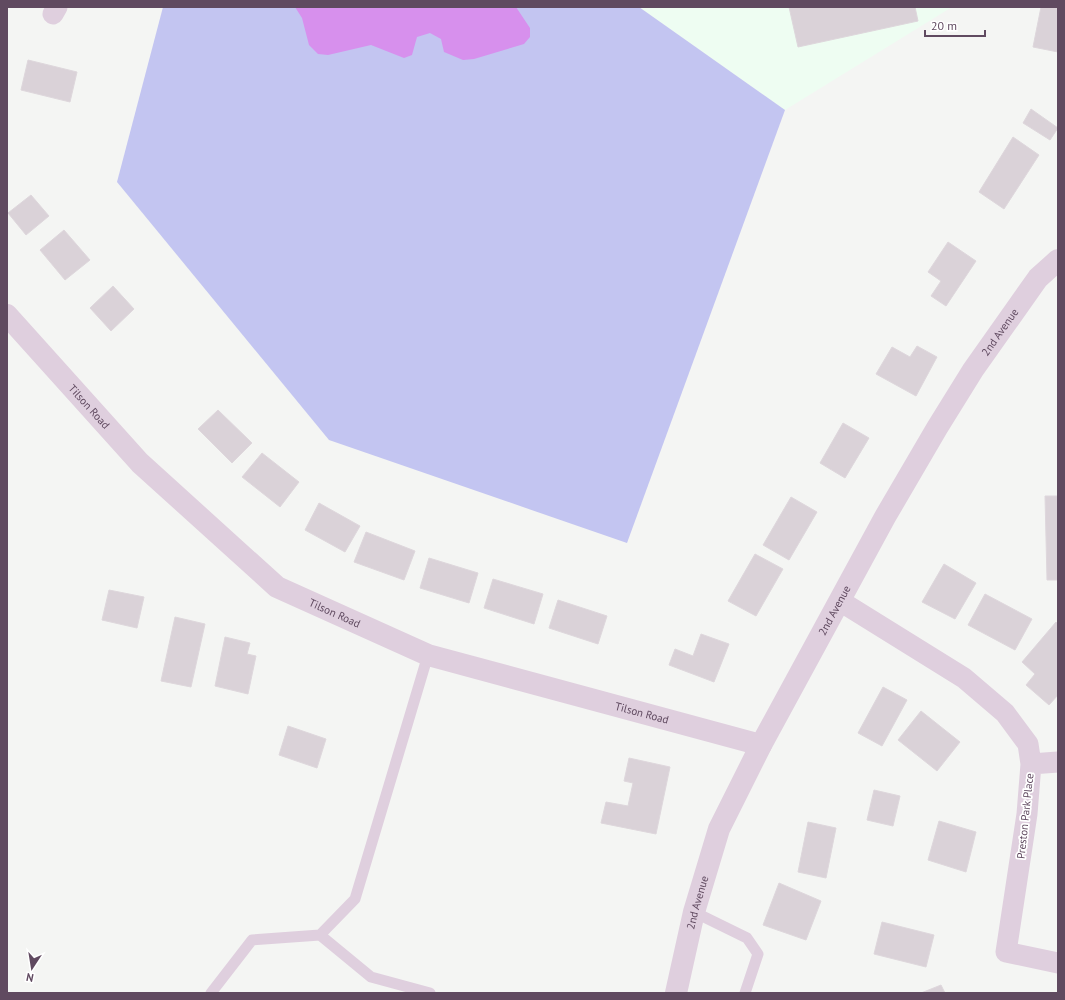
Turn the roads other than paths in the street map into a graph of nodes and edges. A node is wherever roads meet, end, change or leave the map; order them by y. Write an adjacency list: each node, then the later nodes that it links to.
1 (1058, 260): 3 (street, 2nd Avenue)
2 (7, 315): 4 (street, Tilson Road)
3 (840, 601): 5 (street, 2nd Avenue); 7 (street, Preston Park Place)
4 (428, 655): 5 (street, Tilson Road); 9 (lane)
5 (761, 745): 8 (street, 2nd Avenue)
6 (1058, 762): 7 (street)
7 (1031, 764): 10 (street, Preston Park Place)
8 (694, 912): 13 (street, 2nd Avenue); 14 (lane)
9 (320, 935): 11 (lane); 12 (lane)
10 (1058, 963)
11 (211, 993)
12 (430, 993)
13 (676, 993)
14 (744, 993)

